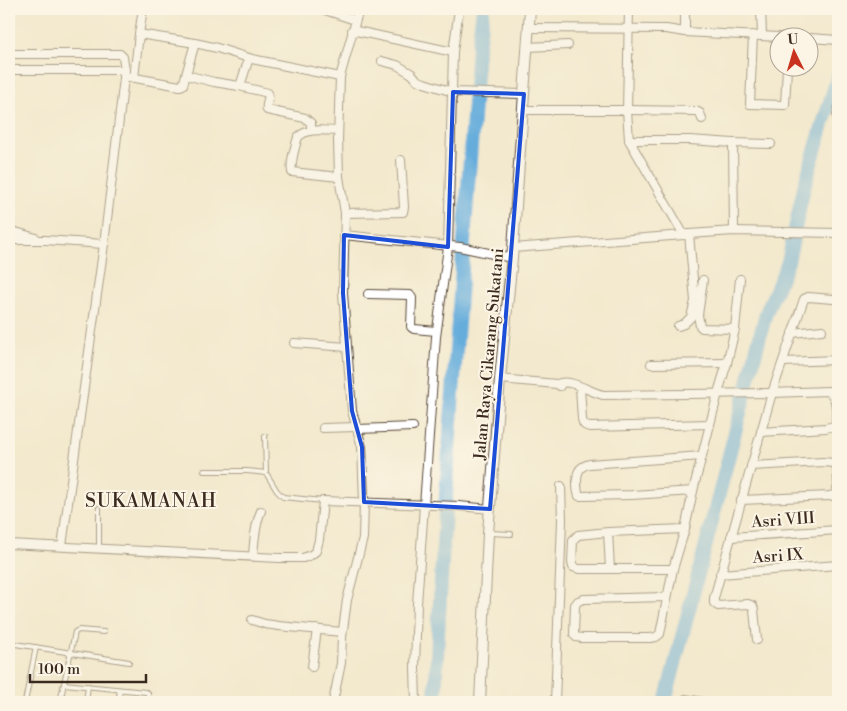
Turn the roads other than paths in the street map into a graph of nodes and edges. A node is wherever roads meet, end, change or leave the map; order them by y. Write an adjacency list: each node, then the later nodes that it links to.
1 (143, 9): 14 (street)
2 (322, 9): 9 (street)
3 (359, 9): 9 (street)
4 (459, 9): 23 (street)
5 (530, 9): 10 (main road, Jalan Raya Cikarang Sukatani)
6 (629, 9): 11 (street)
7 (685, 9): 13 (street)
8 (761, 9): 16 (street)
9 (355, 20): 12 (street)
10 (528, 28): 11 (street); 22 (main road, Jalan Raya Cikarang Sukatani)
11 (628, 28): 13 (street); 38 (street)
12 (352, 30): 23 (street); 30 (street)
13 (685, 32): 15 (street)
14 (139, 34): 20 (street); 31 (street)
15 (753, 35): 16 (street); 32 (street)
16 (762, 35): 17 (street)
17 (770, 36)
18 (820, 39): 19 (street)
19 (838, 40)
20 (195, 43): 25 (street); 29 (street)
21 (568, 46): 22 (street)
22 (528, 47): 35 (main road, Jalan Raya Cikarang Sukatani)
23 (453, 52): 34 (street)
24 (9, 54): 28 (street)
25 (249, 58): 30 (street); 33 (street)
26 (382, 62): 34 (street)
27 (9, 70): 28 (street)
28 (125, 73): 31 (street); 56 (street)
29 (186, 75): 31 (street); 33 (street)
30 (340, 77): 42 (street)
31 (134, 78)
32 (786, 78)
33 (239, 86): 41 (street)
34 (453, 92): 35 (street); 57 (street)
35 (524, 94): 37 (main road, Jalan Raya Cikarang Sukatani)
36 (838, 109): 40 (street)
37 (523, 110): 38 (street); 58 (main road, Jalan Raya Cikarang Sukatani)
38 (627, 110): 39 (street); 43 (street)
39 (702, 119)
40 (838, 121)
41 (311, 130): 42 (street); 47 (street)
42 (338, 131): 47 (street)
43 (629, 140): 44 (street); 52 (street)
44 (733, 143): 45 (street); 50 (street)
45 (771, 144)
46 (401, 160): 48 (street)
47 (339, 177): 48 (street)
48 (344, 213): 53 (street)
49 (9, 230): 55 (street)
50 (734, 231): 51 (street); 52 (street)
51 (838, 233)
52 (686, 234): 58 (street); 63 (street)
53 (344, 236): 57 (street); 69 (street)
54 (9, 240): 55 (street)
55 (45, 240): 56 (street)
56 (104, 244): 104 (street)
57 (448, 246): 58 (street); 66 (street)
58 (513, 253): 74 (main road, Jalan Raya Cikarang Sukatani)
59 (740, 279): 64 (street)
60 (703, 280): 64 (street)
61 (368, 294): 66 (street)
62 (833, 299): 67 (street)
63 (678, 326)
64 (735, 329): 72 (street)
65 (822, 330): 67 (street)
66 (436, 331): 93 (street)
67 (792, 333): 71 (street)
68 (294, 343): 69 (street)
69 (347, 347): 81 (street)
70 (838, 360): 71 (street)
71 (782, 362): 77 (street)
72 (727, 363): 73 (street); 76 (street)
73 (651, 364)
74 (500, 380): 75 (street); 95 (main road, Jalan Raya Cikarang Sukatani)
75 (577, 386): 76 (street); 78 (street)
76 (718, 393): 77 (street); 78 (street)
77 (772, 393): 82 (street); 82 (street)
78 (710, 424): 84 (street)
79 (414, 427): 81 (street)
80 (323, 428): 81 (street)
81 (357, 428): 92 (street)
82 (761, 432): 85 (street)
83 (265, 436): 87 (lane)
84 (702, 456): 89 (street); 89 (street)
85 (751, 466): 90 (street); 90 (street)
86 (204, 471): 87 (lane)
87 (266, 473): 91 (lane)
88 (561, 486): 133 (street)
89 (693, 491): 97 (street)
90 (742, 500): 102 (street)
91 (323, 502): 92 (street); 106 (street)
92 (364, 502): 93 (street); 115 (street)
93 (425, 505): 95 (street); 131 (street)
94 (99, 508): 105 (lane)
95 (490, 509): 100 (main road, Jalan Raya Cikarang Sukatani)
96 (262, 512): 106 (street)
97 (685, 529): 99 (street); 109 (street)
98 (838, 530): 102 (street, Asri VIII)
99 (608, 532): 108 (street); 108 (street)
100 (488, 533): 101 (lane); 132 (main road, Jalan Raya Cikarang Sukatani)
101 (511, 534)
102 (731, 537): 110 (street)
103 (9, 544): 104 (street)
104 (62, 546): 105 (street)
105 (99, 548): 106 (street)
106 (253, 556)
107 (838, 565): 110 (street, Asri IX)
108 (610, 569): 109 (street)
109 (673, 569): 111 (street)
110 (720, 574): 116 (street)
111 (667, 597): 111 (street)
112 (252, 620): 113 (street)
113 (317, 629): 115 (street); 121 (street)
114 (104, 632): 119 (lane)
115 (342, 632): 130 (street)
116 (757, 640)
117 (9, 643): 118 (lane)
118 (36, 647): 119 (lane); 125 (lane)
119 (70, 653): 120 (lane); 122 (lane)
120 (129, 662)
121 (312, 667)
122 (64, 684): 123 (lane); 126 (lane)
123 (88, 686): 124 (lane); 127 (lane)
124 (120, 690): 128 (lane); 129 (lane)
125 (25, 702)
126 (60, 702)
127 (86, 702)
128 (118, 702)
129 (148, 702)
130 (333, 702)
131 (416, 702)
132 (480, 702)
133 (555, 702)
134 (680, 702): 135 (lane)
135 (716, 702)

